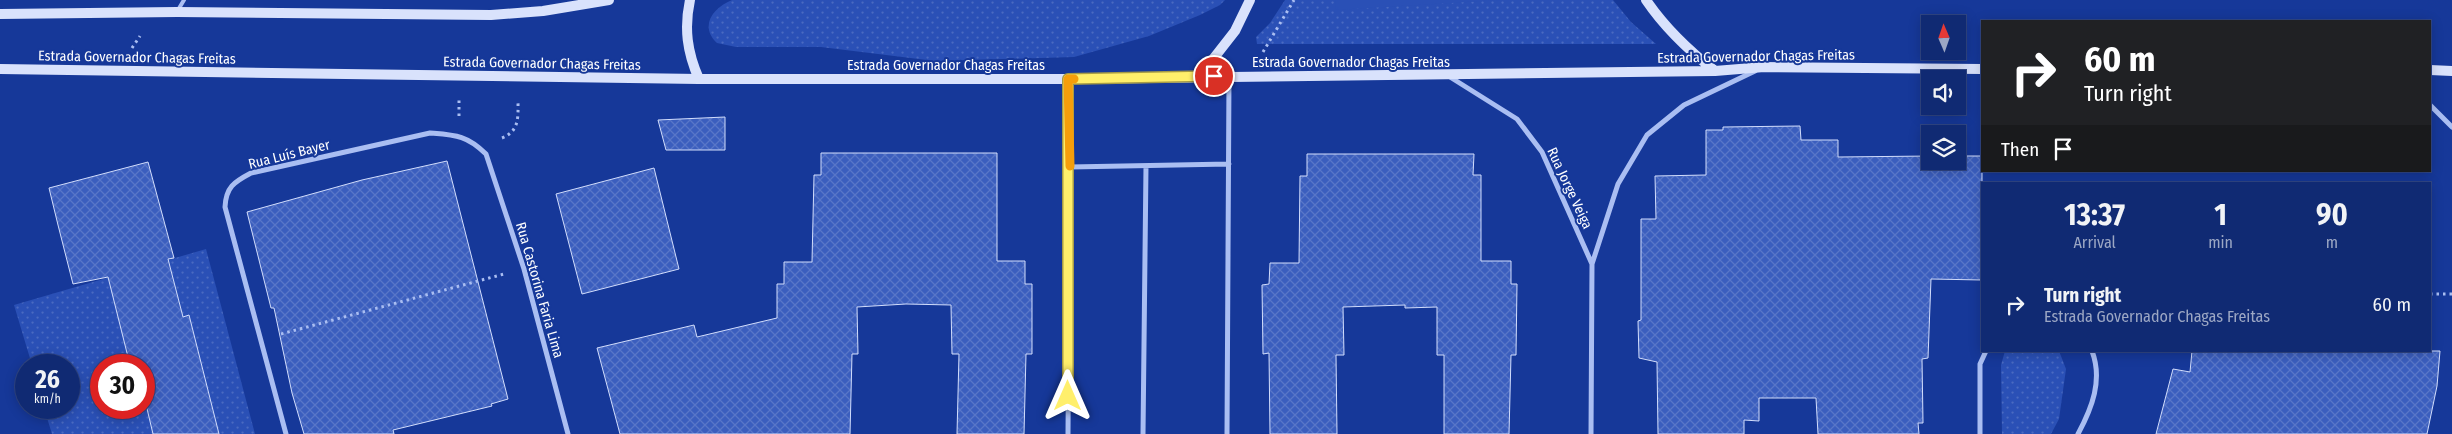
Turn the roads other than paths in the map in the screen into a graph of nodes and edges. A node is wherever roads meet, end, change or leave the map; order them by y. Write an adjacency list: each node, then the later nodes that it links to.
1 (184, 0): 6 (lane)
2 (609, 0): 6 (main road)
3 (690, 0): 17 (main road)
4 (1250, 0): 16 (main road)
5 (1646, 0): 13 (main road)
6 (177, 12): 7 (main road)
7 (0, 14)
8 (1764, 67): 10 (main road, Estrada Governador Chagas Freitas); 13 (main road, Estrada Governador Chagas Freitas); 25 (street, Rua Jorge Veiga)
9 (0, 69): 17 (main road, Estrada Governador Chagas Freitas)
10 (1981, 69)
11 (2431, 70): 12 (main road)
12 (2452, 70)
13 (1715, 71): 14 (main road, Estrada Governador Chagas Freitas)
14 (1448, 75): 15 (main road, Estrada Governador Chagas Freitas); 25 (street, Rua Jorge Veiga)
15 (1229, 76): 16 (main road, Estrada Governador Chagas Freitas); 22 (street)
16 (1199, 77): 18 (main road, Estrada Governador Chagas Freitas)
17 (699, 79): 18 (main road, Estrada Governador Chagas Freitas)
18 (1068, 79): 23 (street)
19 (2431, 106): 20 (street)
20 (2452, 128)
21 (486, 154): 28 (street, Rua Luís Bayer); 29 (street, Rua Castorina Faria Lima)
22 (1229, 164): 24 (street); 32 (street)
23 (1070, 166): 24 (street); 30 (street)
24 (1146, 166): 31 (street)
25 (1592, 264): 33 (street, Rua Jorge Veiga)
26 (1986, 352): 34 (street)
27 (2092, 352): 35 (street)
28 (286, 434)
29 (568, 434)
30 (1068, 434)
31 (1143, 434)
32 (1228, 434)
33 (1591, 434)
34 (1980, 434)
35 (2078, 434)

